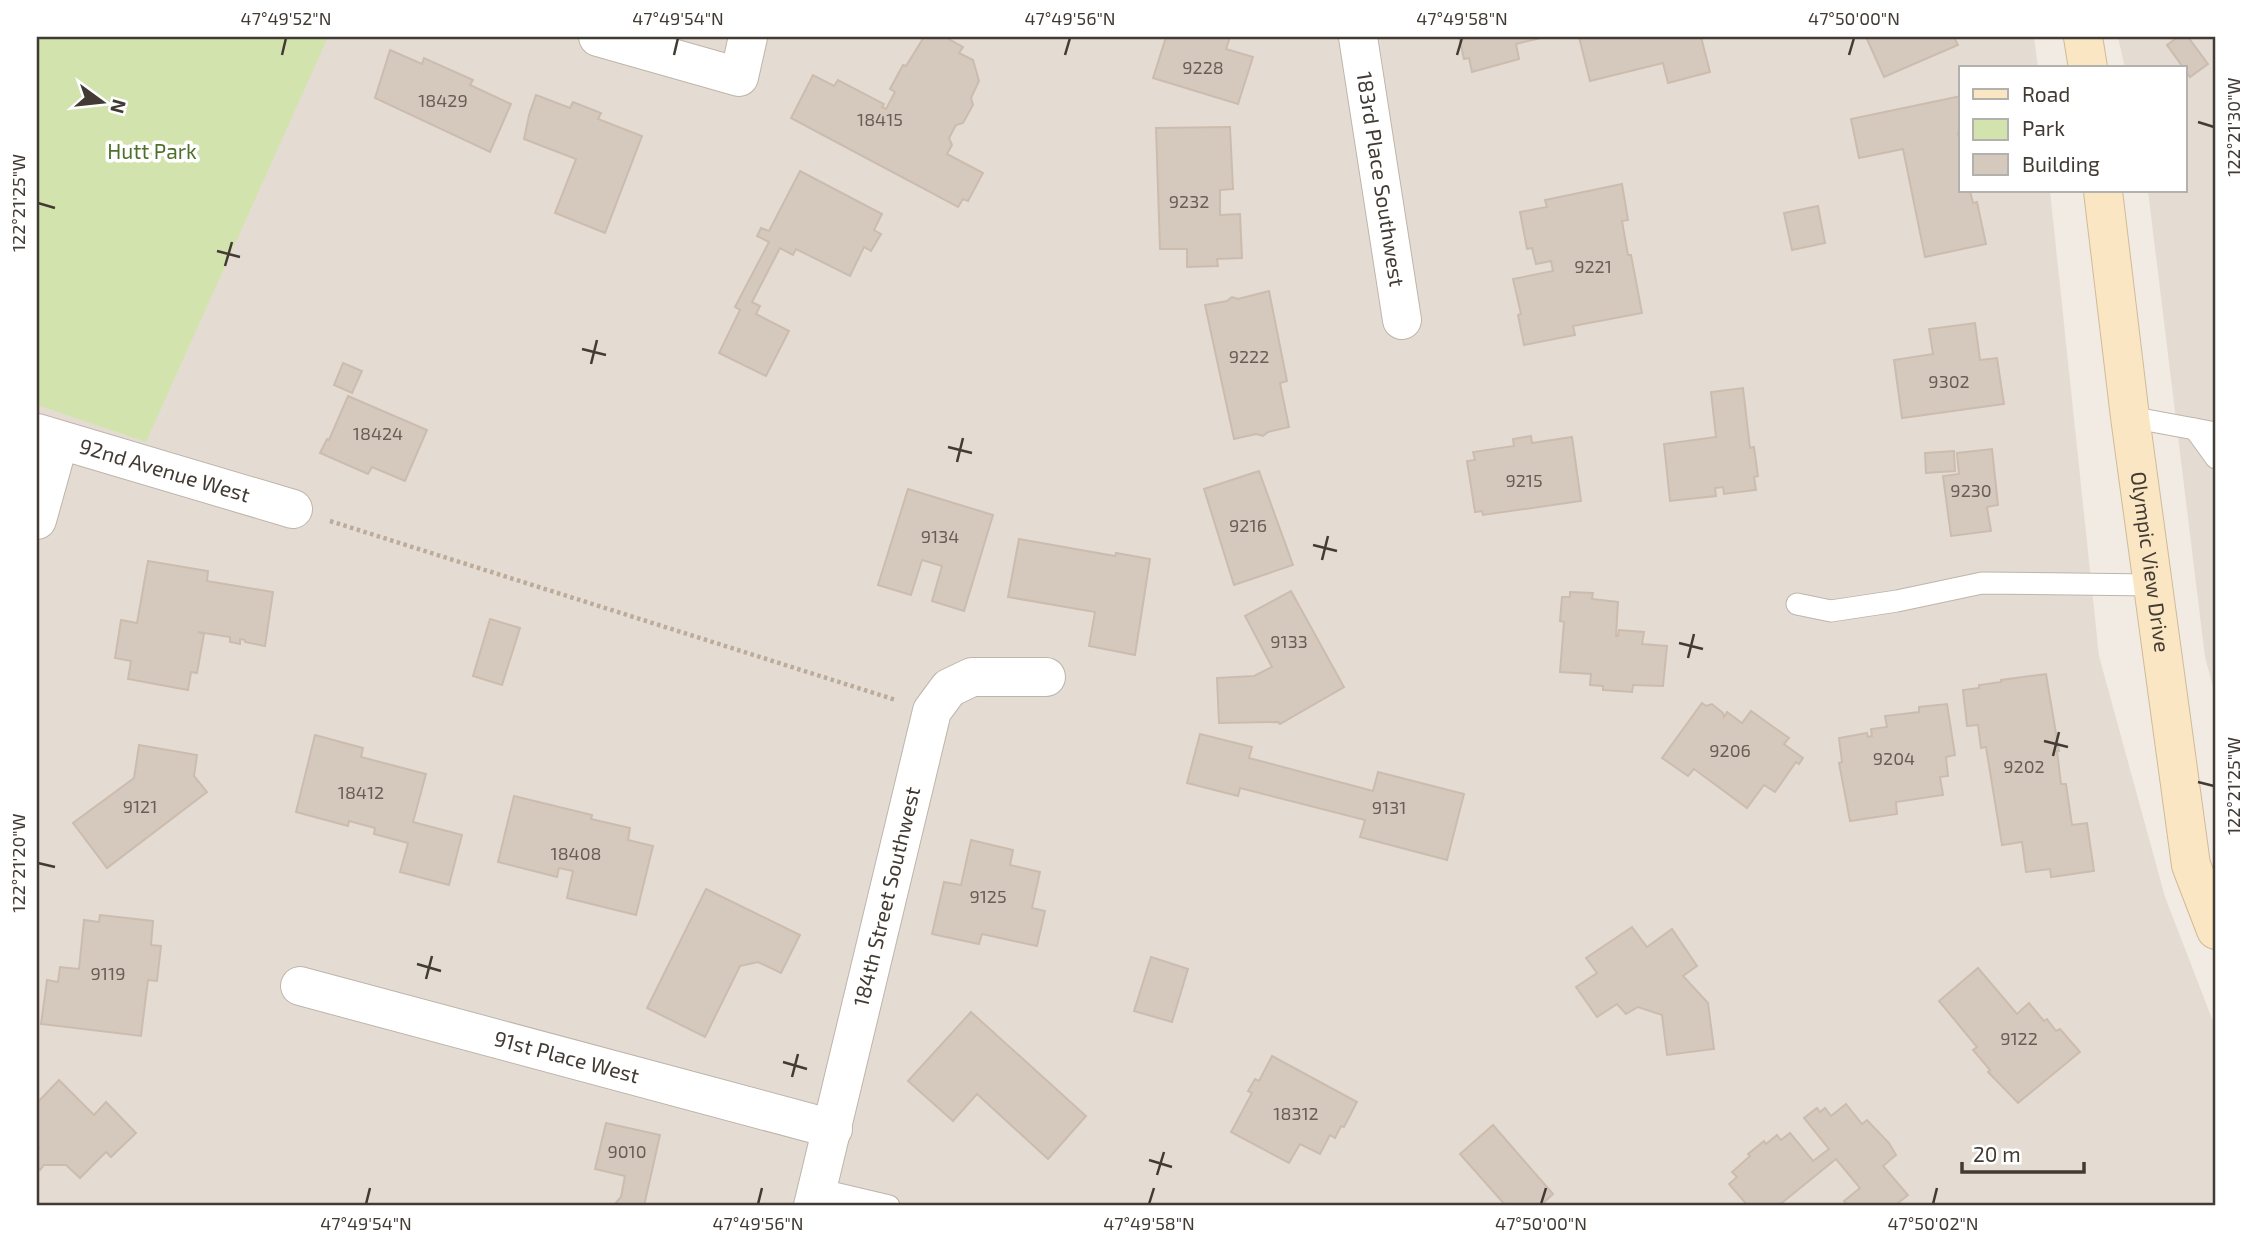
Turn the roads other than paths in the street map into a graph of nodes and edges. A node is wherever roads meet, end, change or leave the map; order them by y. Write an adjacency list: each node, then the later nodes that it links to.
1 (598, 37): 2 (street)
2 (747, 37)
3 (1358, 37): 7 (street, 183rd Place Southwest)
4 (2083, 37): 5 (main road)
5 (2088, 66)
6 (2103, 192): 8 (main road, Olympic View Drive)
7 (1402, 320)
8 (2130, 417): 9 (lane); 15 (main road, Olympic View Drive)
9 (2195, 429): 10 (lane); 12 (lane)
10 (2216, 433)
11 (48, 437): 13 (street, 92nd Avenue West); 14 (street)
12 (2216, 458)
13 (293, 509)
14 (37, 520)
15 (2152, 585): 16 (lane); 18 (main road, Olympic View Drive)
16 (1797, 604)
17 (1046, 677): 20 (street, 184th Street Southwest)
18 (2216, 930)
19 (300, 986): 20 (street, 91st Place West)
20 (833, 1129): 21 (street, 184th Street Southwest)
21 (815, 1197): 22 (lane)
22 (888, 1206)

